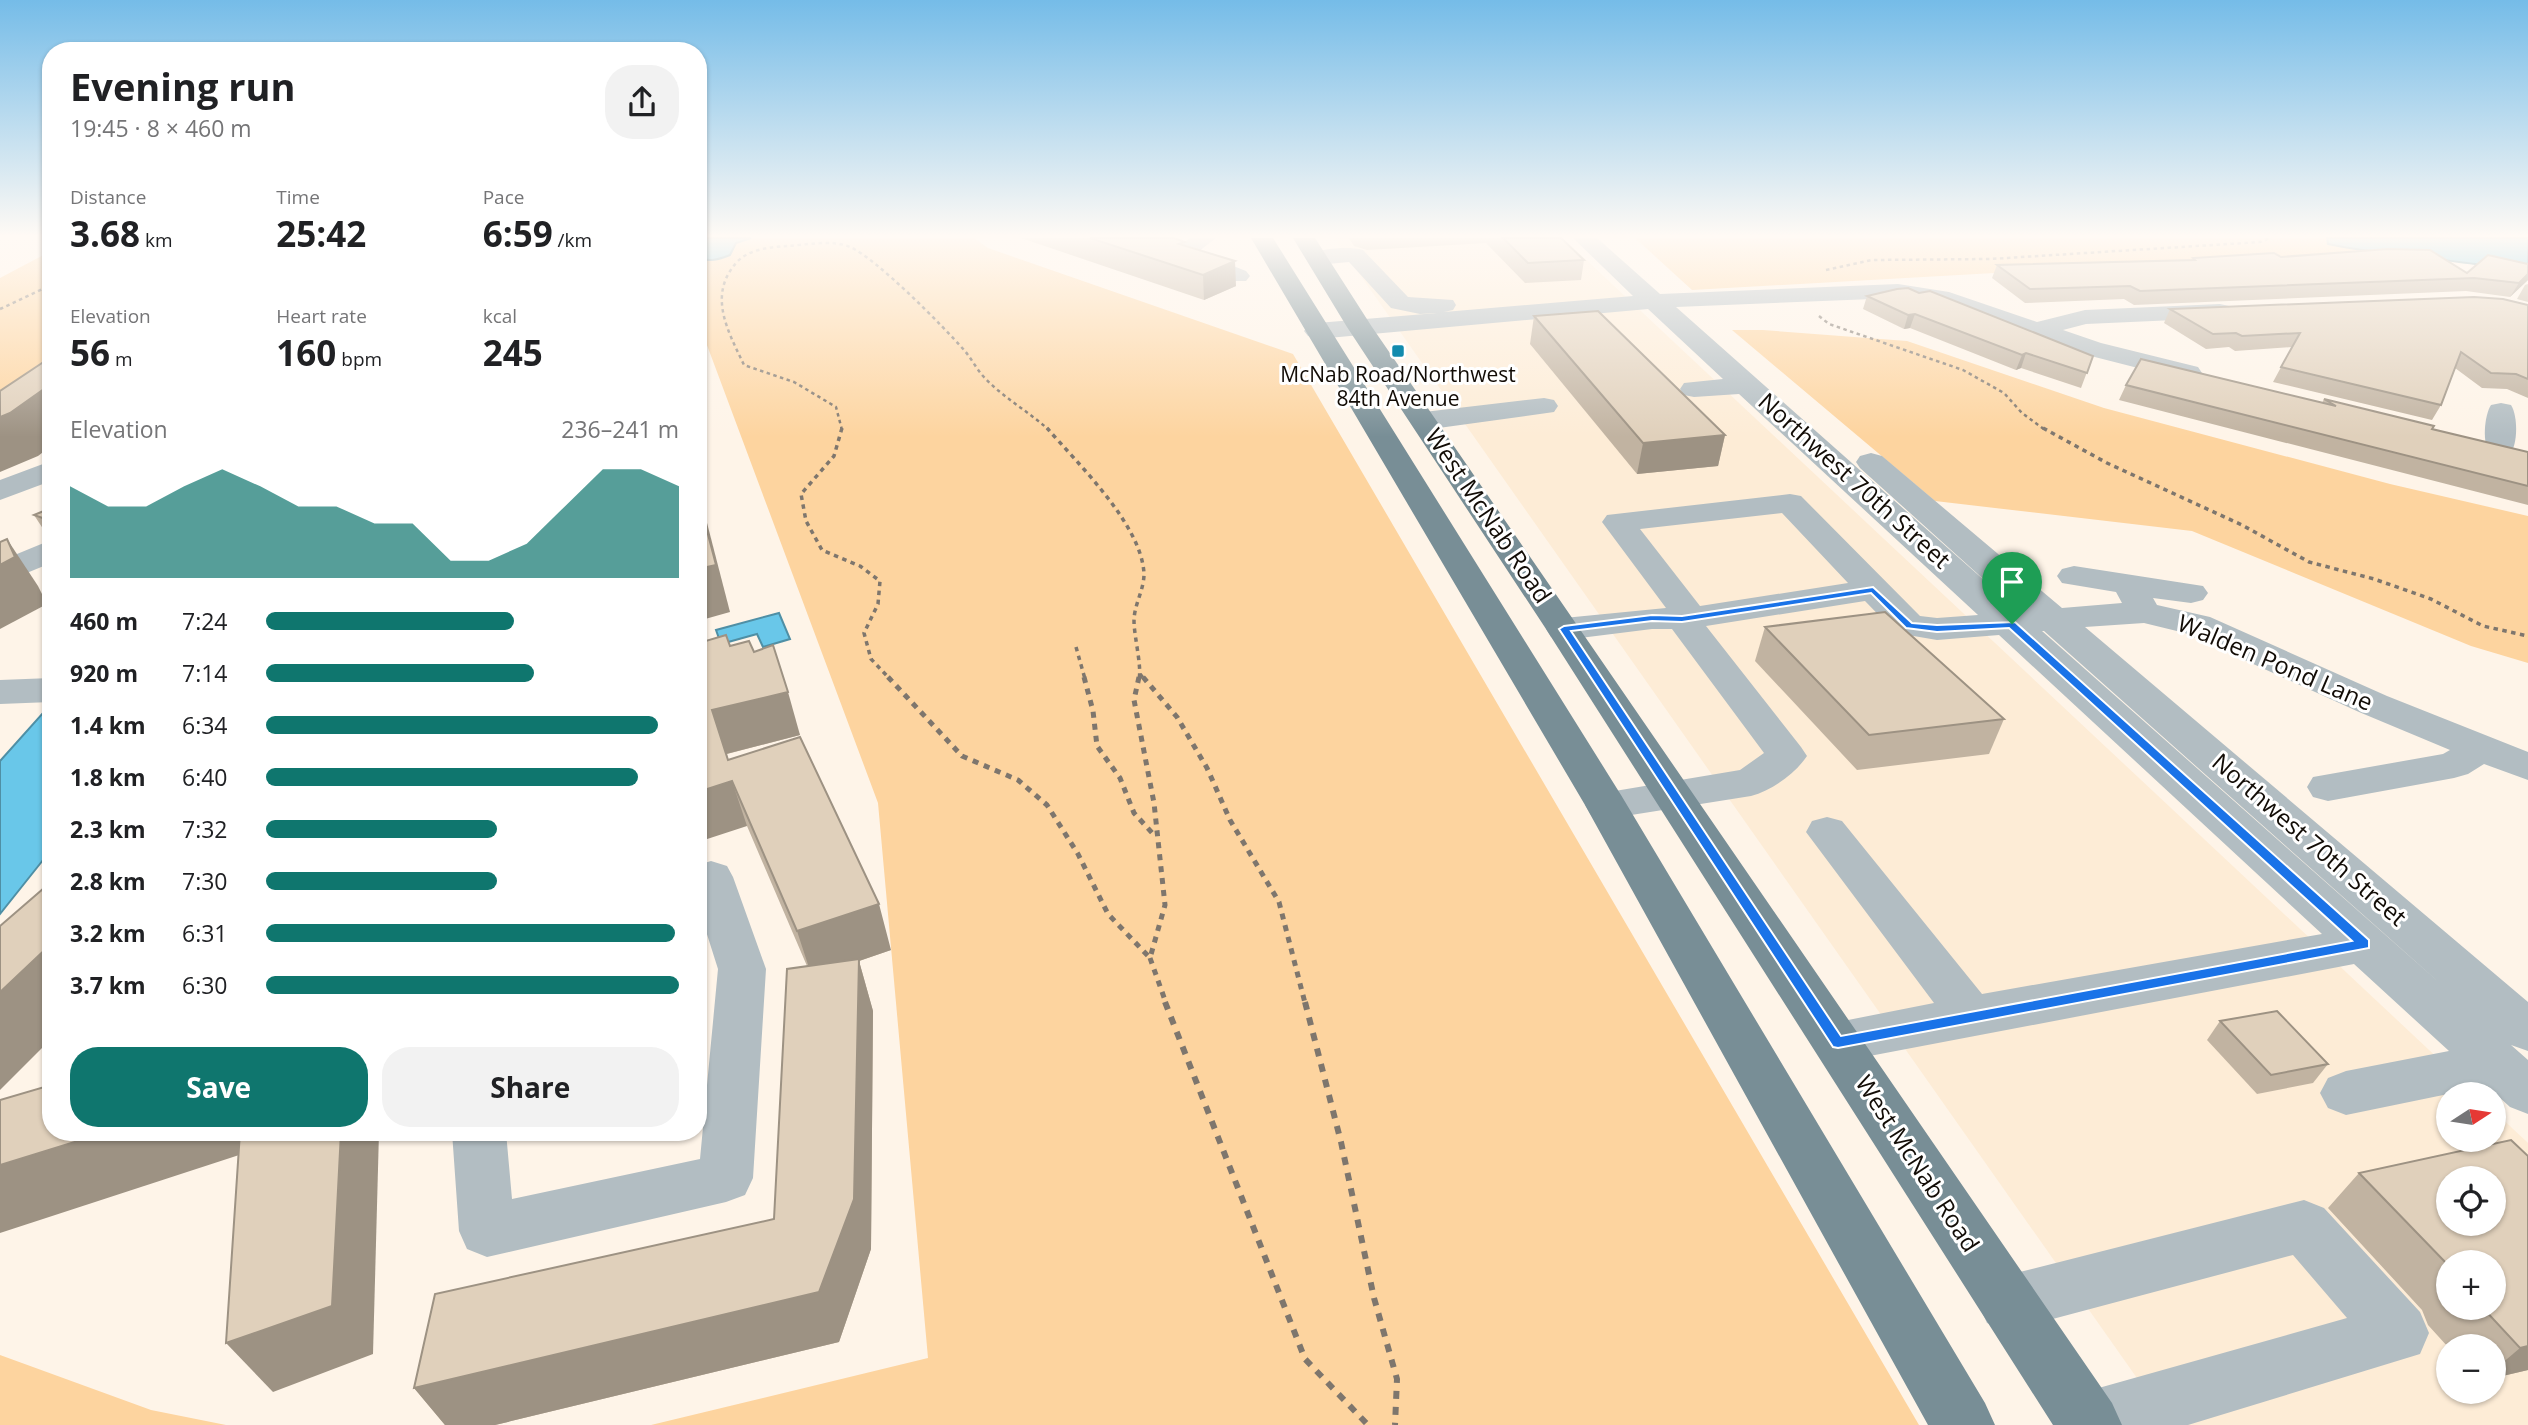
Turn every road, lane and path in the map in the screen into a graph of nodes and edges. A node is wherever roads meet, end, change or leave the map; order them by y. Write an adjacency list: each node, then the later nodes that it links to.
1 (721, 304): 51 (path)
2 (917, 304): 39 (path)
3 (1301, 304): 17 (main road, West McNab Road)
4 (1346, 304): 15 (main road, West McNab Road)
5 (1408, 304): 6 (street)
6 (1442, 304)
7 (1518, 304): 14 (street)
8 (1619, 304): 14 (street)
9 (1673, 304): 19 (street, Northwest 70th Street)
10 (1674, 304): 34 (street, Northwest 70th Street)
11 (1802, 304): 37 (path)
12 (1959, 304): 16 (street)
13 (2248, 310): 16 (street)
14 (1524, 313): 15 (street)
15 (1360, 327): 17 (street); 23 (main road, West McNab Road)
16 (2035, 330): 18 (street)
17 (1317, 331): 46 (main road, West McNab Road)
18 (2219, 381)
19 (1747, 385): 20 (street); 35 (street, Northwest 70th Street)
20 (1694, 389)
21 (1544, 406): 23 (street)
22 (2501, 411): 24 (street)
23 (1424, 421): 36 (main road, West McNab Road)
24 (2528, 455)
25 (42, 474): 26 (street)
26 (0, 491)
27 (42, 554): 28 (street)
28 (0, 574)
29 (2074, 576): 32 (street)
30 (1873, 590): 33 (street); 33 (street, Walden Pond Lane); 35 (street, Walden Pond Lane)
31 (2191, 593): 32 (street)
32 (2136, 598): 34 (street, Walden Pond Lane); 42 (street, Walden Pond Lane)
33 (1687, 618): 36 (street); 45 (street)
34 (2055, 620): 35 (street, Walden Pond Lane); 54 (street, Northwest 70th Street)
35 (2012, 624): 50 (street, Northwest 70th Street)
36 (1564, 629): 45 (main road, West McNab Road)
37 (2528, 636)
38 (1076, 647): 48 (path)
39 (1140, 674): 48 (path); 60 (path)
40 (42, 690): 41 (street)
41 (0, 692)
42 (2482, 748): 43 (street, Walden Pond Lane); 44 (street)
43 (2528, 767)
44 (2328, 788)
45 (1673, 794): 46 (street); 53 (main road, West McNab Road)
46 (1606, 805): 61 (main road, West McNab Road)
47 (1827, 832): 52 (street)
48 (1156, 837): 51 (path)
49 (707, 878): 56 (street)
50 (2364, 944): 52 (street); 54 (street, Northwest 70th Street)
51 (1150, 958): 59 (path)
52 (1971, 1016): 53 (street)
53 (1838, 1042): 57 (main road, West McNab Road)
54 (2517, 1062): 55 (street)
55 (2346, 1093)
56 (480, 1141)
57 (2008, 1303): 58 (main road, West McNab Road); 58 (street)
58 (2089, 1424)
59 (1368, 1425)
60 (1395, 1425)
61 (1963, 1425)

